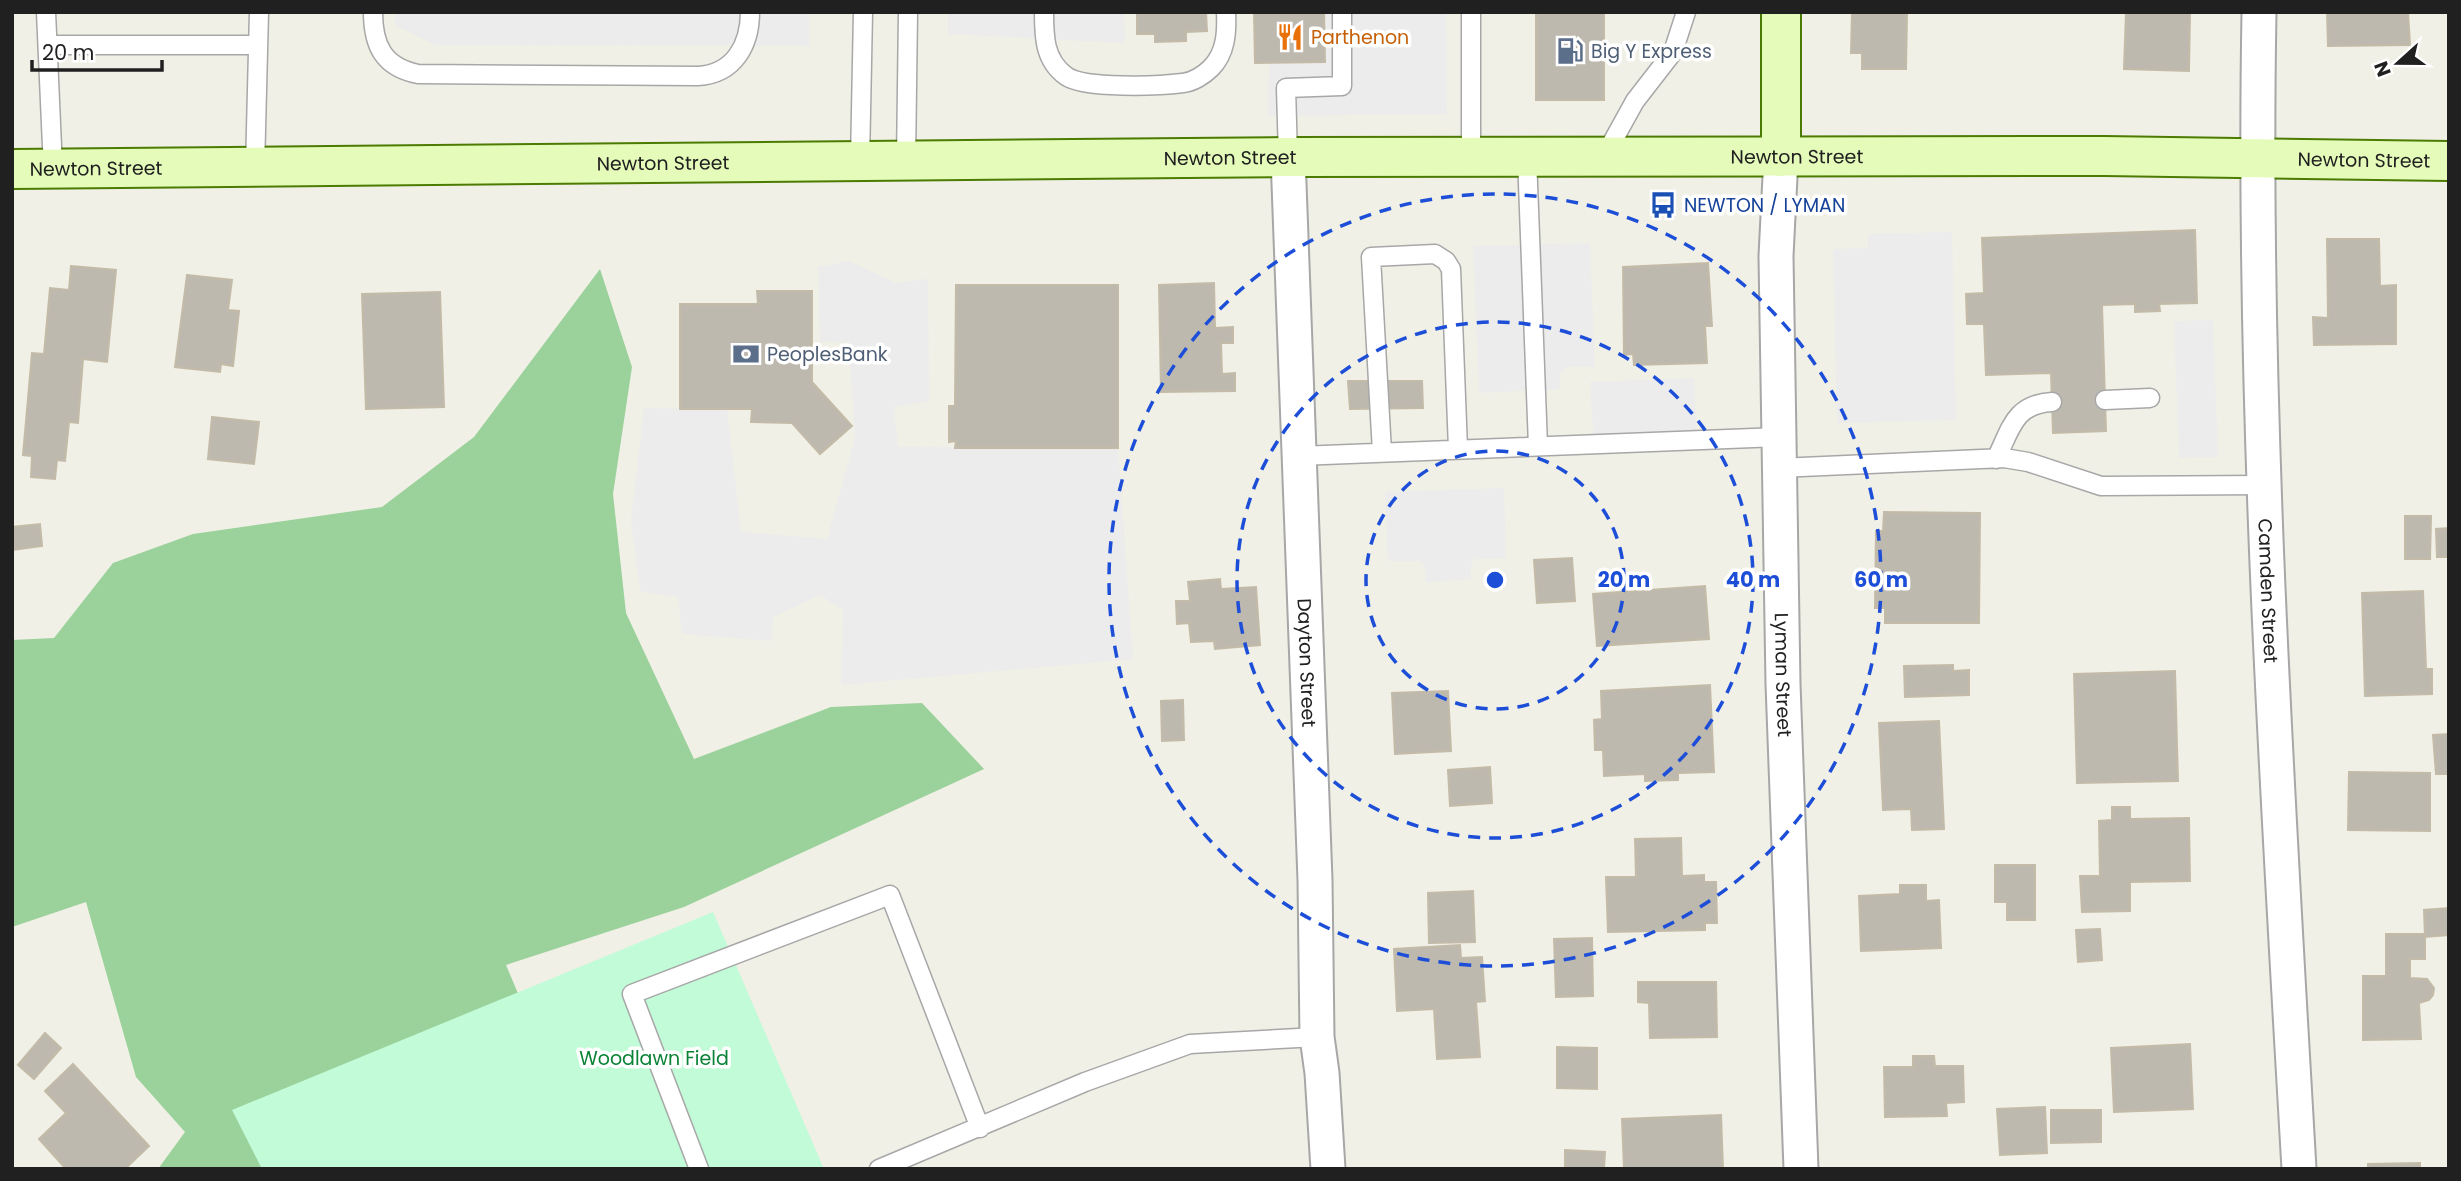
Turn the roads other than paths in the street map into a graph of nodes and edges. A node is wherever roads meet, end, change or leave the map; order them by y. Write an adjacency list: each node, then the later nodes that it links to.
1 (46, 12): 14 (lane)
2 (259, 12): 15 (lane)
3 (373, 12): 4 (lane)
4 (750, 12)
5 (863, 12): 22 (lane)
6 (908, 12): 23 (lane)
7 (1044, 12): 8 (lane)
8 (1226, 12)
9 (1342, 12): 16 (lane)
10 (1471, 12): 17 (lane)
11 (1686, 12): 19 (lane)
12 (1781, 12): 20 (main road, Lyman Street)
13 (2259, 12): 21 (street, Camden Street)
14 (48, 45): 15 (lane); 27 (lane)
15 (258, 45): 25 (lane)
16 (1288, 157): 17 (main road, Newton Street); 23 (main road, Newton Street); 35 (street, Dayton Street)
17 (1471, 157): 18 (main road, Newton Street)
18 (1527, 157): 19 (main road, Newton Street); 31 (lane)
19 (1604, 157): 20 (main road, Newton Street)
20 (1781, 157): 21 (main road, Newton Street); 34 (street, Lyman Street)
21 (2256, 158): 24 (main road, Newton Street); 37 (street, Camden Street)
22 (860, 161): 23 (main road, Newton Street); 25 (main road, Newton Street)
23 (906, 161)
24 (2449, 162)
25 (255, 168): 27 (main road, Newton Street)
26 (12, 169): 27 (main road, Newton Street)
27 (53, 169)
28 (2150, 398): 29 (lane)
29 (2105, 400)
30 (2052, 402): 36 (lane)
31 (1538, 446): 32 (lane); 34 (lane)
32 (1458, 449): 33 (lane); 33 (lane)
33 (1382, 452): 35 (lane)
34 (1779, 452): 36 (lane); 43 (street, Lyman Street)
35 (1299, 456): 38 (street, Dayton Street)
36 (1996, 459): 37 (lane)
37 (2264, 485): 44 (street, Camden Street)
38 (1317, 1037): 39 (lane); 42 (street, Dayton Street)
39 (980, 1128): 40 (lane); 41 (lane)
40 (699, 1169)
41 (879, 1169)
42 (1328, 1169)
43 (1801, 1169)
44 (2299, 1169)

